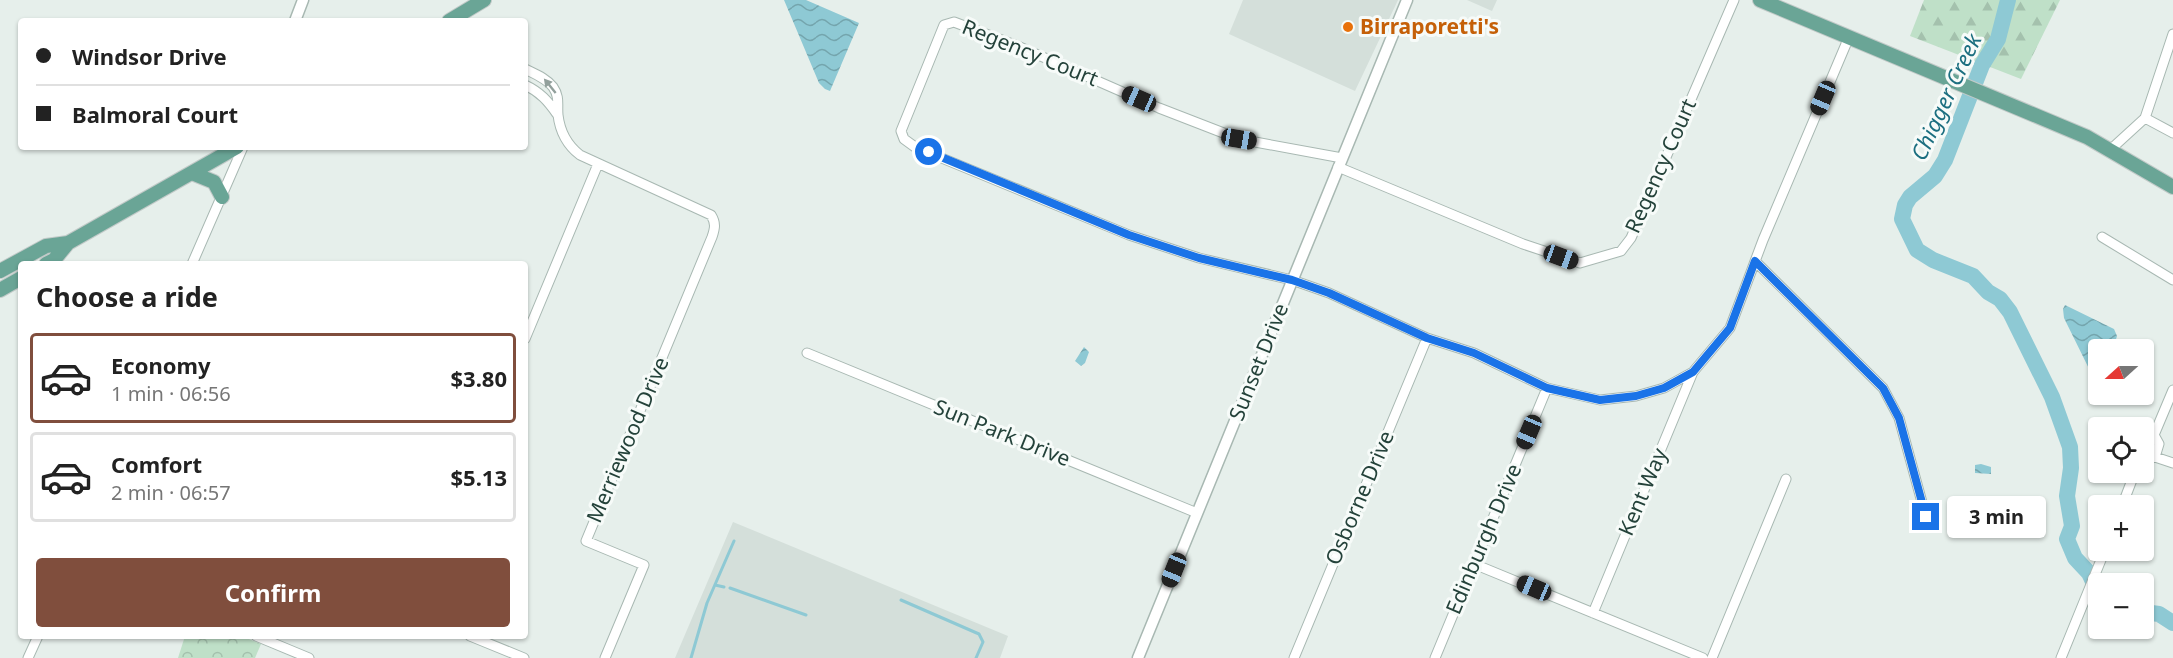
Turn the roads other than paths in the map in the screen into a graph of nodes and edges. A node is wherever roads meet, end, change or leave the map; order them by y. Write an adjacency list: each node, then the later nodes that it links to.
1 (303, 0): 6 (street)
2 (484, 0): 7 (main road)
3 (1407, 0): 18 (street, Sunset Drive)
4 (1734, 0): 18 (street, Regency Court)
5 (1760, 0): 9 (main road)
6 (295, 18)
7 (455, 18)
8 (2173, 34): 13 (street)
9 (1849, 38): 17 (main road); 29 (street)
10 (528, 70): 12 (street, one-way to 10)
11 (528, 86): 12 (street)
12 (557, 114): 19 (street)
13 (2145, 118): 14 (street); 17 (street)
14 (2173, 133)
15 (232, 150): 20 (main road)
16 (242, 150): 22 (street)
17 (2110, 150): 21 (main road)
18 (1340, 163): 32 (street, Sunset Drive); 32 (street, Regency Court)
19 (598, 164): 35 (street); 57 (street, Merriewood Drive)
20 (192, 173): 22 (main road); 24 (main road)
21 (2173, 187)
22 (222, 197): 28 (street)
23 (2102, 237): 33 (street)
24 (68, 243): 25 (main road); 27 (main road)
25 (18, 261)
26 (18, 261): 30 (main road)
27 (52, 261)
28 (193, 261)
29 (1755, 261): 38 (street); 47 (street)
30 (0, 271)
31 (18, 280): 34 (main road)
32 (1292, 280): 36 (street, Regency Court); 46 (street, Sunset Drive)
33 (2173, 280)
34 (0, 290)
35 (528, 332)
36 (1427, 338): 39 (street, Regency Court); 59 (street, Osborne Drive)
37 (807, 353): 46 (street, Sun Park Drive)
38 (1693, 372): 39 (street, Regency Court); 50 (street, Kent Way)
39 (1547, 388): 49 (street, Edinburgh Drive)
40 (2173, 390): 41 (street)
41 (2154, 435): 42 (street)
42 (2154, 450)
43 (2154, 459): 44 (street)
44 (2173, 463)
45 (1786, 479): 62 (street)
46 (1197, 513): 58 (street, Sunset Drive)
47 (1926, 517)
48 (2101, 561): 63 (street)
49 (1474, 564): 50 (street); 60 (street, Edinburgh Drive)
50 (1593, 613): 61 (street)
51 (37, 639): 54 (street)
52 (263, 639): 55 (street)
53 (477, 639): 56 (street)
54 (28, 658)
55 (309, 658)
56 (524, 658)
57 (605, 658)
58 (1138, 658)
59 (1294, 658)
60 (1435, 658)
61 (1703, 658)
62 (1712, 658)
63 (2061, 658)

